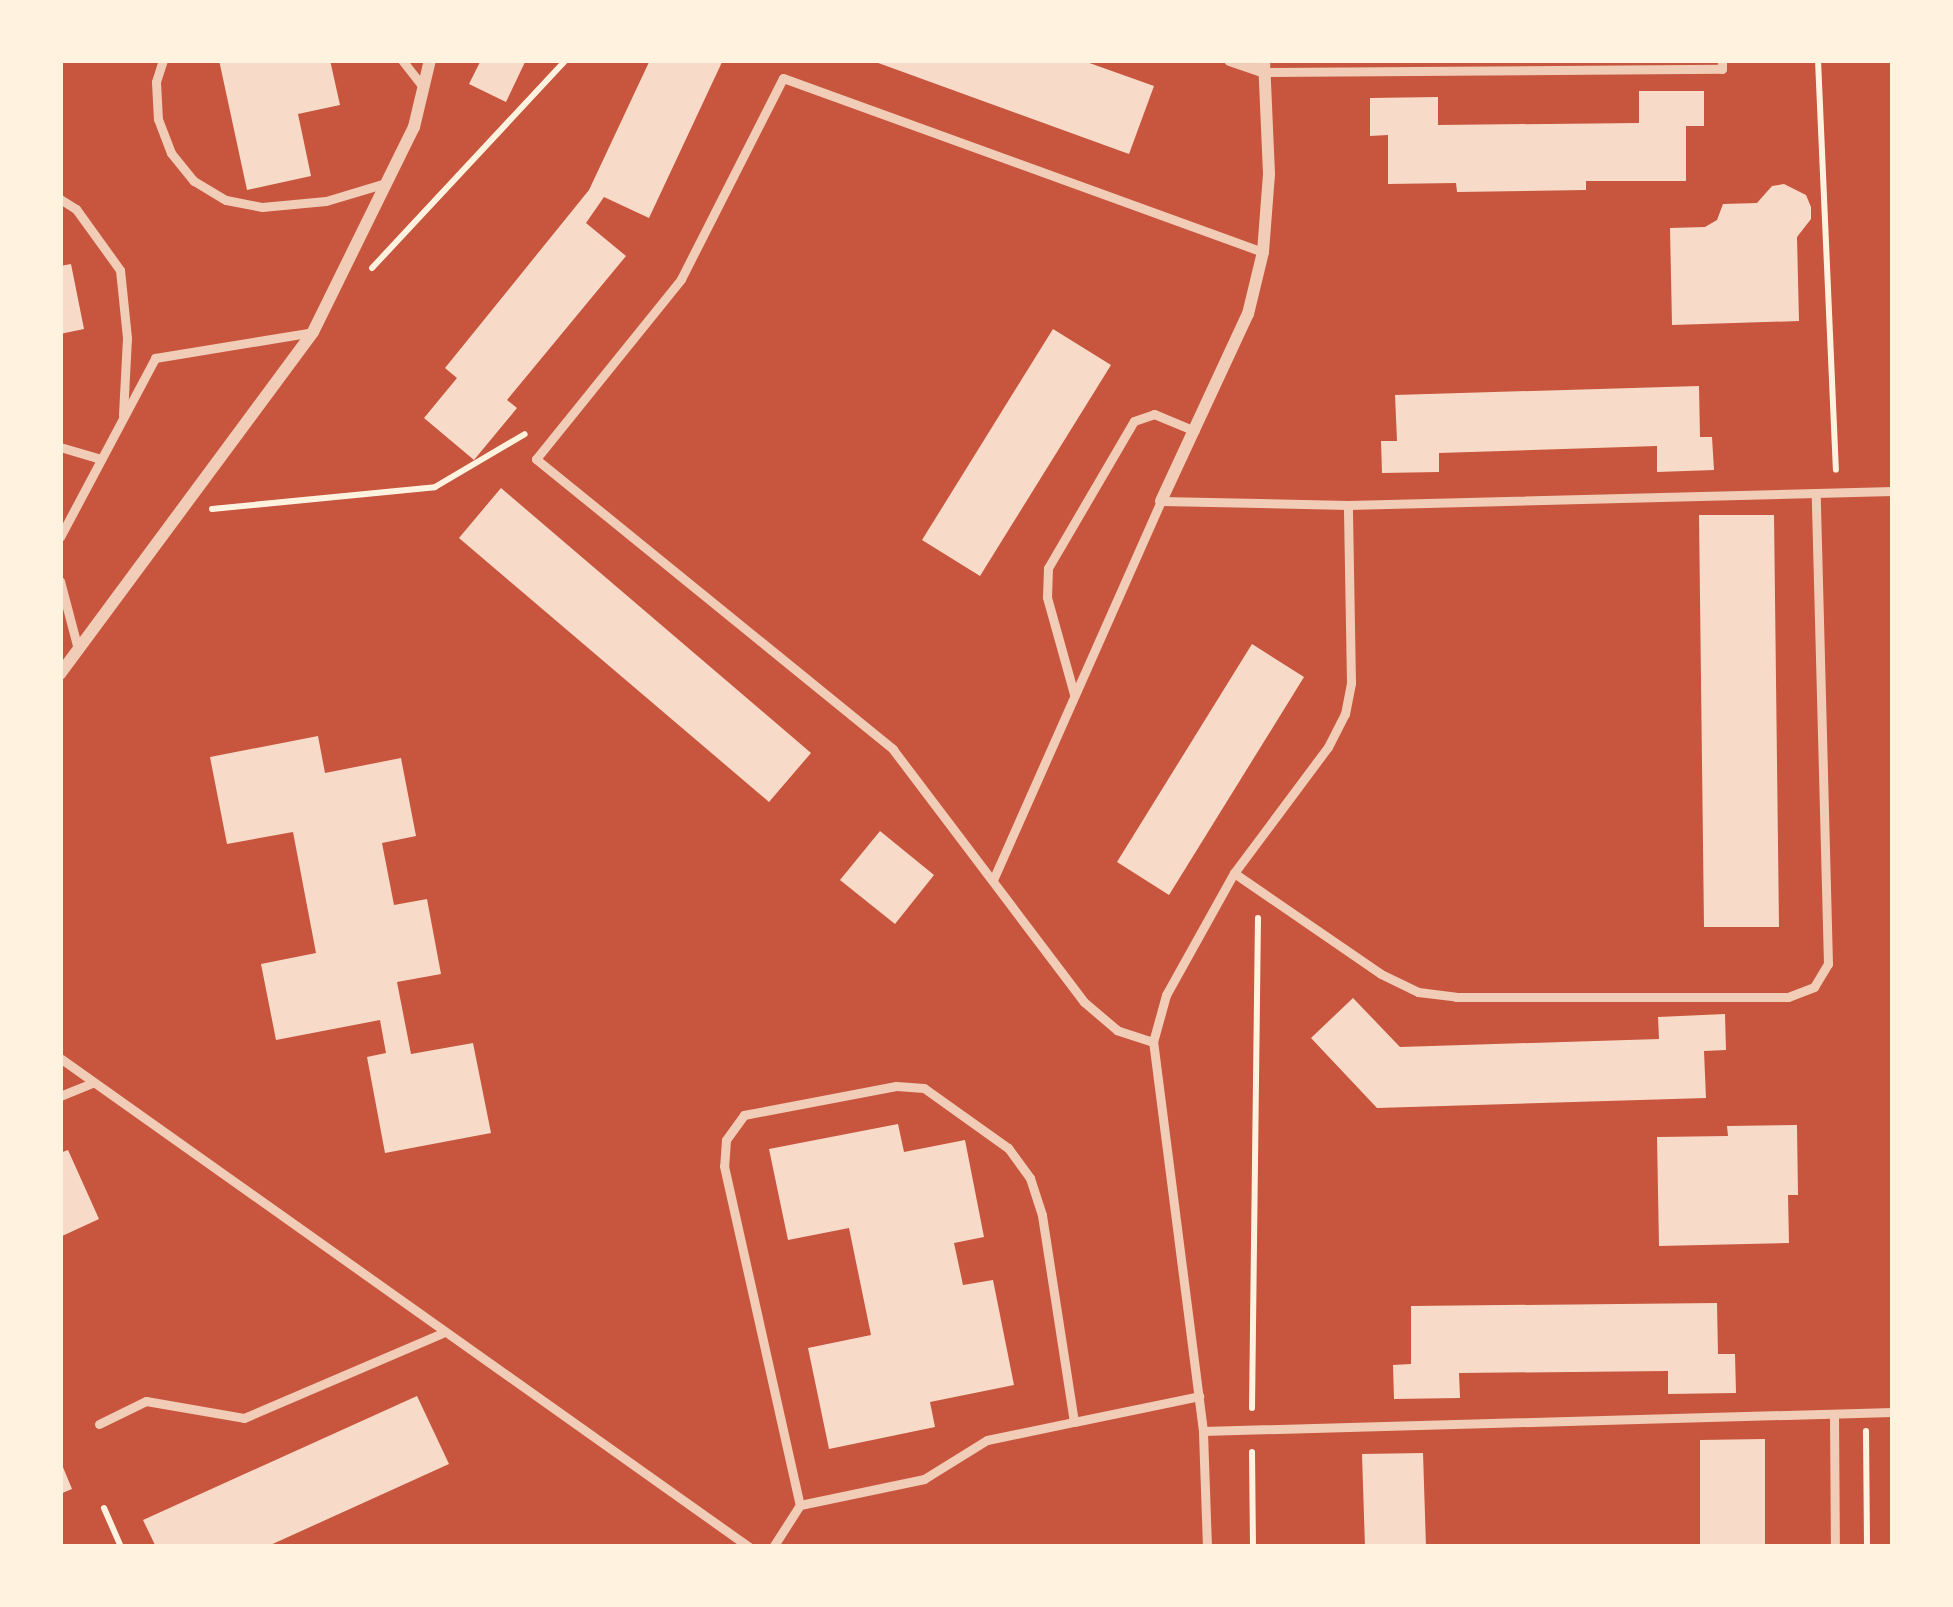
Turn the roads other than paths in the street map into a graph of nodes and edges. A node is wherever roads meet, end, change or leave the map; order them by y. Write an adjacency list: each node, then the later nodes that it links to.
1 (163, 60): 8 (lane)
2 (402, 60): 7 (lane)
3 (430, 60): 7 (street)
4 (1230, 60): 6 (street)
5 (1722, 60): 6 (lane)
6 (1264, 66): 10 (street)
7 (423, 87): 8 (street)
8 (386, 183): 11 (street)
9 (60, 199): 12 (lane)
10 (1263, 252): 13 (street); 26 (lane)
11 (313, 332): 12 (lane); 22 (street)
12 (122, 420): 15 (lane)
13 (1195, 431): 18 (street); 24 (lane)
14 (60, 447): 15 (lane)
15 (101, 459): 20 (lane)
16 (1893, 491): 17 (lane)
17 (1816, 496): 19 (lane); 25 (lane)
18 (1161, 501): 19 (lane); 24 (lane)
19 (1348, 505): 25 (lane)
20 (60, 537)
21 (60, 580): 22 (lane)
22 (78, 649): 23 (street)
23 (60, 674)
24 (1074, 694): 26 (lane)
25 (1234, 873): 27 (lane)
26 (993, 880): 27 (lane)
27 (1154, 1042): 32 (lane)
28 (60, 1058): 29 (lane)
29 (92, 1083): 30 (lane); 31 (lane)
30 (60, 1096)
31 (442, 1333): 36 (lane); 39 (lane)
32 (1199, 1396): 35 (lane); 37 (lane)
33 (1893, 1412): 34 (lane)
34 (1834, 1415): 37 (lane); 42 (lane)
35 (1074, 1421): 38 (lane); 38 (lane)
36 (99, 1424)
37 (1203, 1431): 41 (lane)
38 (800, 1505): 40 (lane)
39 (748, 1547)
40 (772, 1547)
41 (1207, 1547)
42 (1835, 1547)

